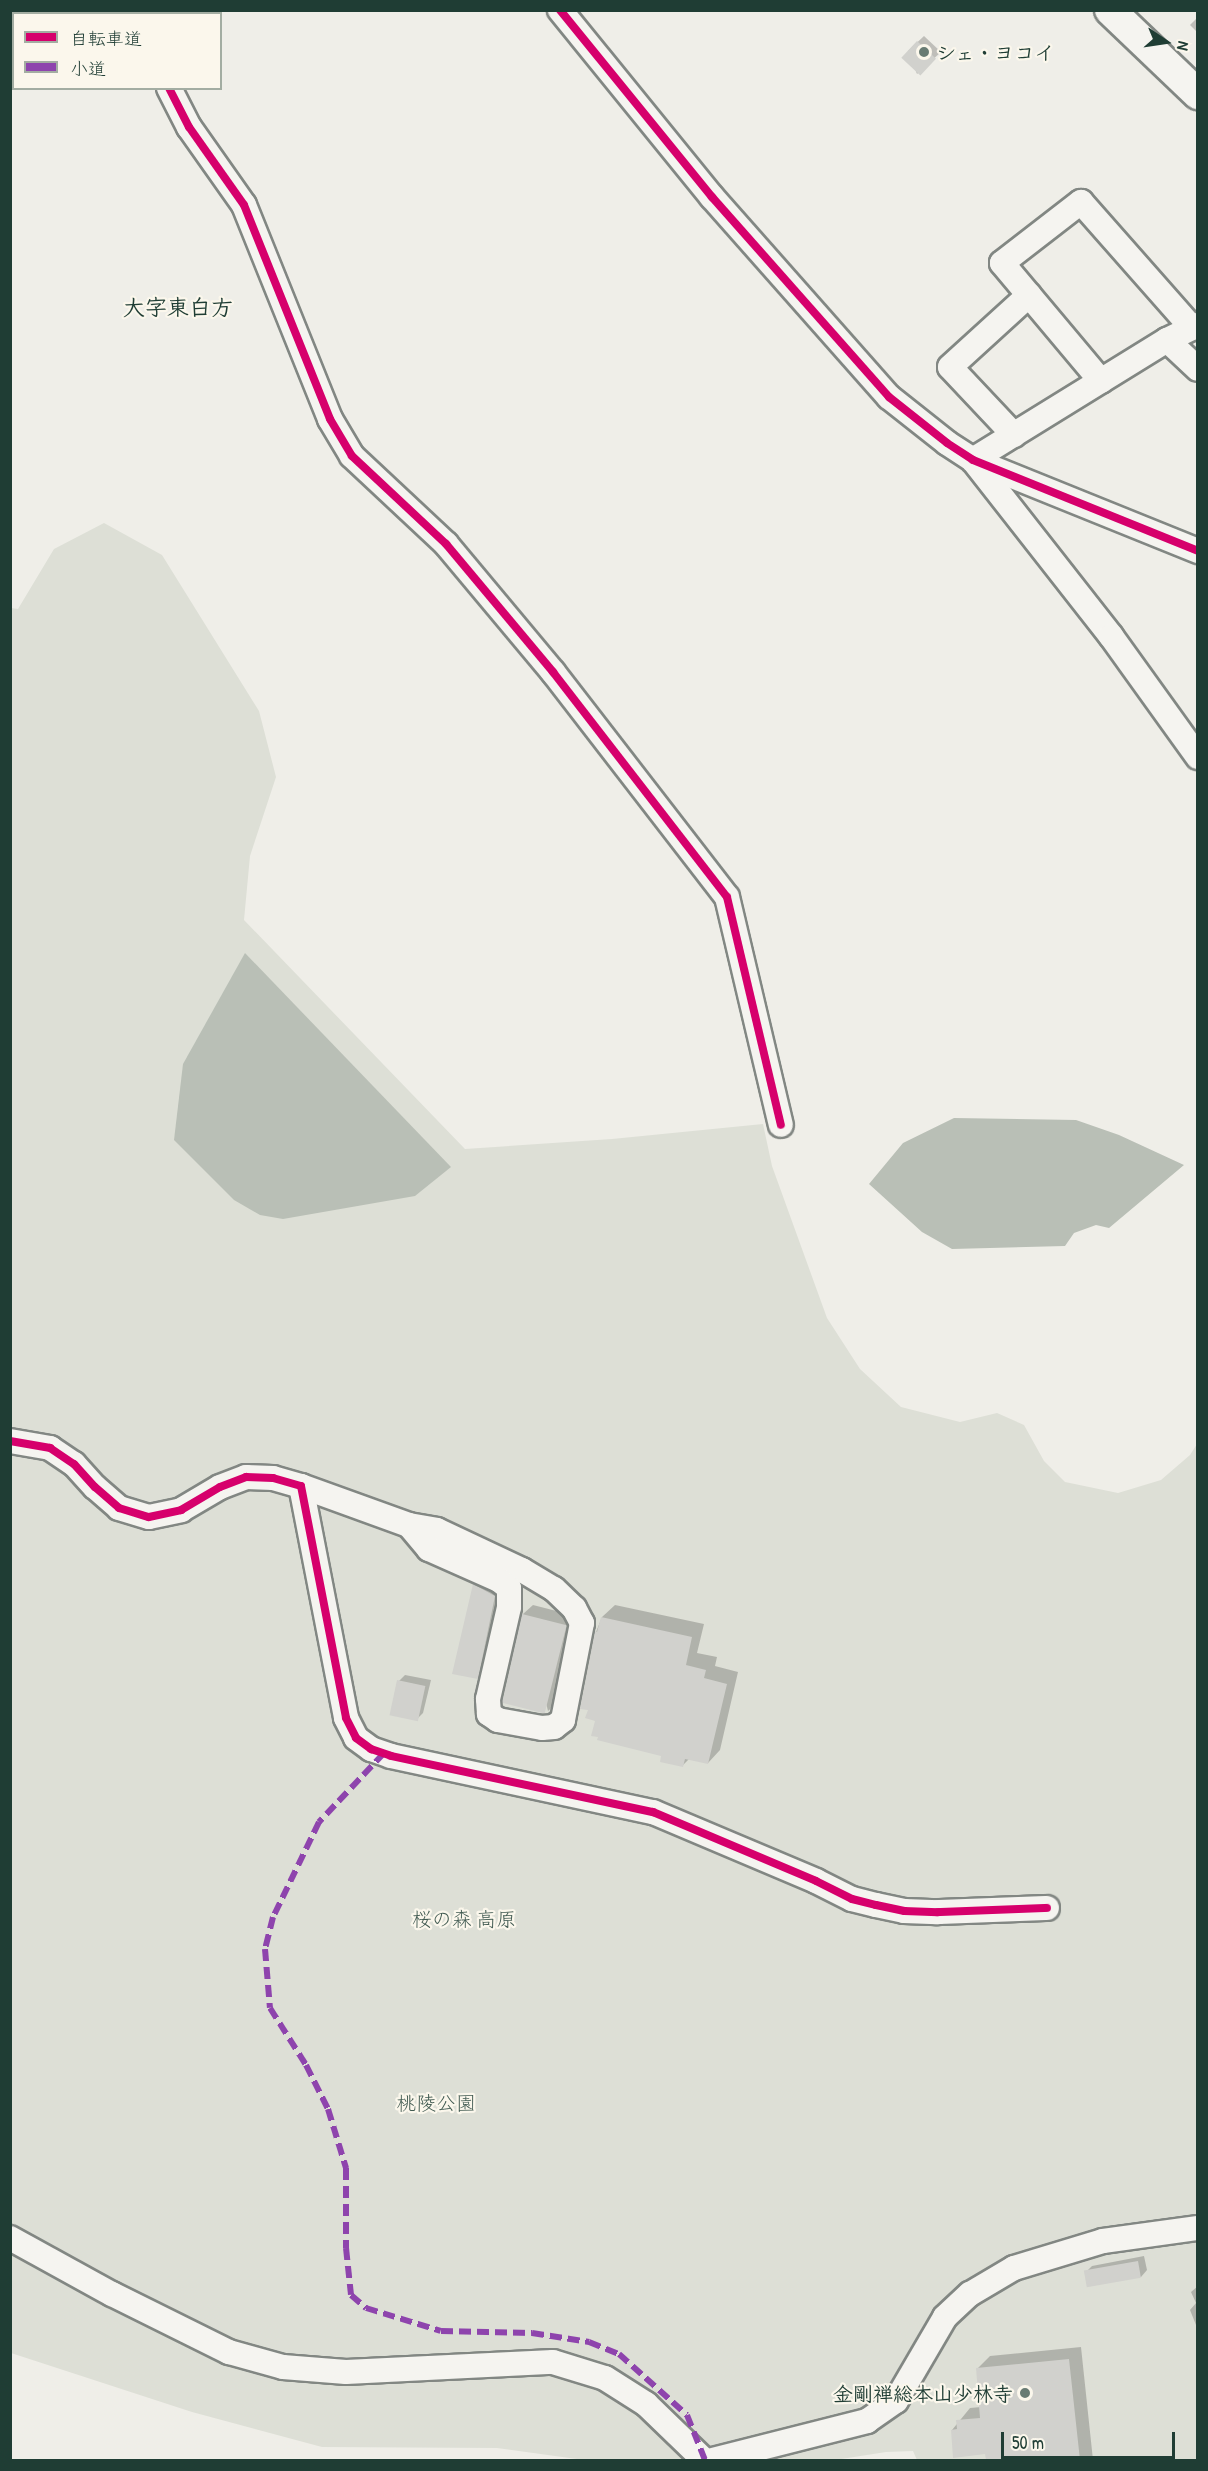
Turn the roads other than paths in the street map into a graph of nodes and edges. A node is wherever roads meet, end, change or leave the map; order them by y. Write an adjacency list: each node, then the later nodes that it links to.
1 (560, 10): 11 (street)
2 (1110, 10): 4 (main road)
3 (171, 90): 14 (street)
4 (1197, 93)
5 (1029, 295): 6 (street); 9 (street); 10 (street)
6 (1195, 326): 7 (street)
7 (1167, 340): 8 (street); 9 (street)
8 (1197, 369)
9 (1101, 381): 10 (street)
10 (1014, 435): 11 (street)
11 (973, 460): 12 (street); 13 (street)
12 (1197, 551)
13 (1197, 757)
14 (781, 1125)
15 (10, 1442): 16 (street)
16 (301, 1486): 17 (street); 18 (street)
17 (409, 1525): 17 (street)
18 (1047, 1908)
19 (1197, 2228): 22 (street)
20 (10, 2238): 21 (street)
21 (704, 2460)
22 (713, 2460)

